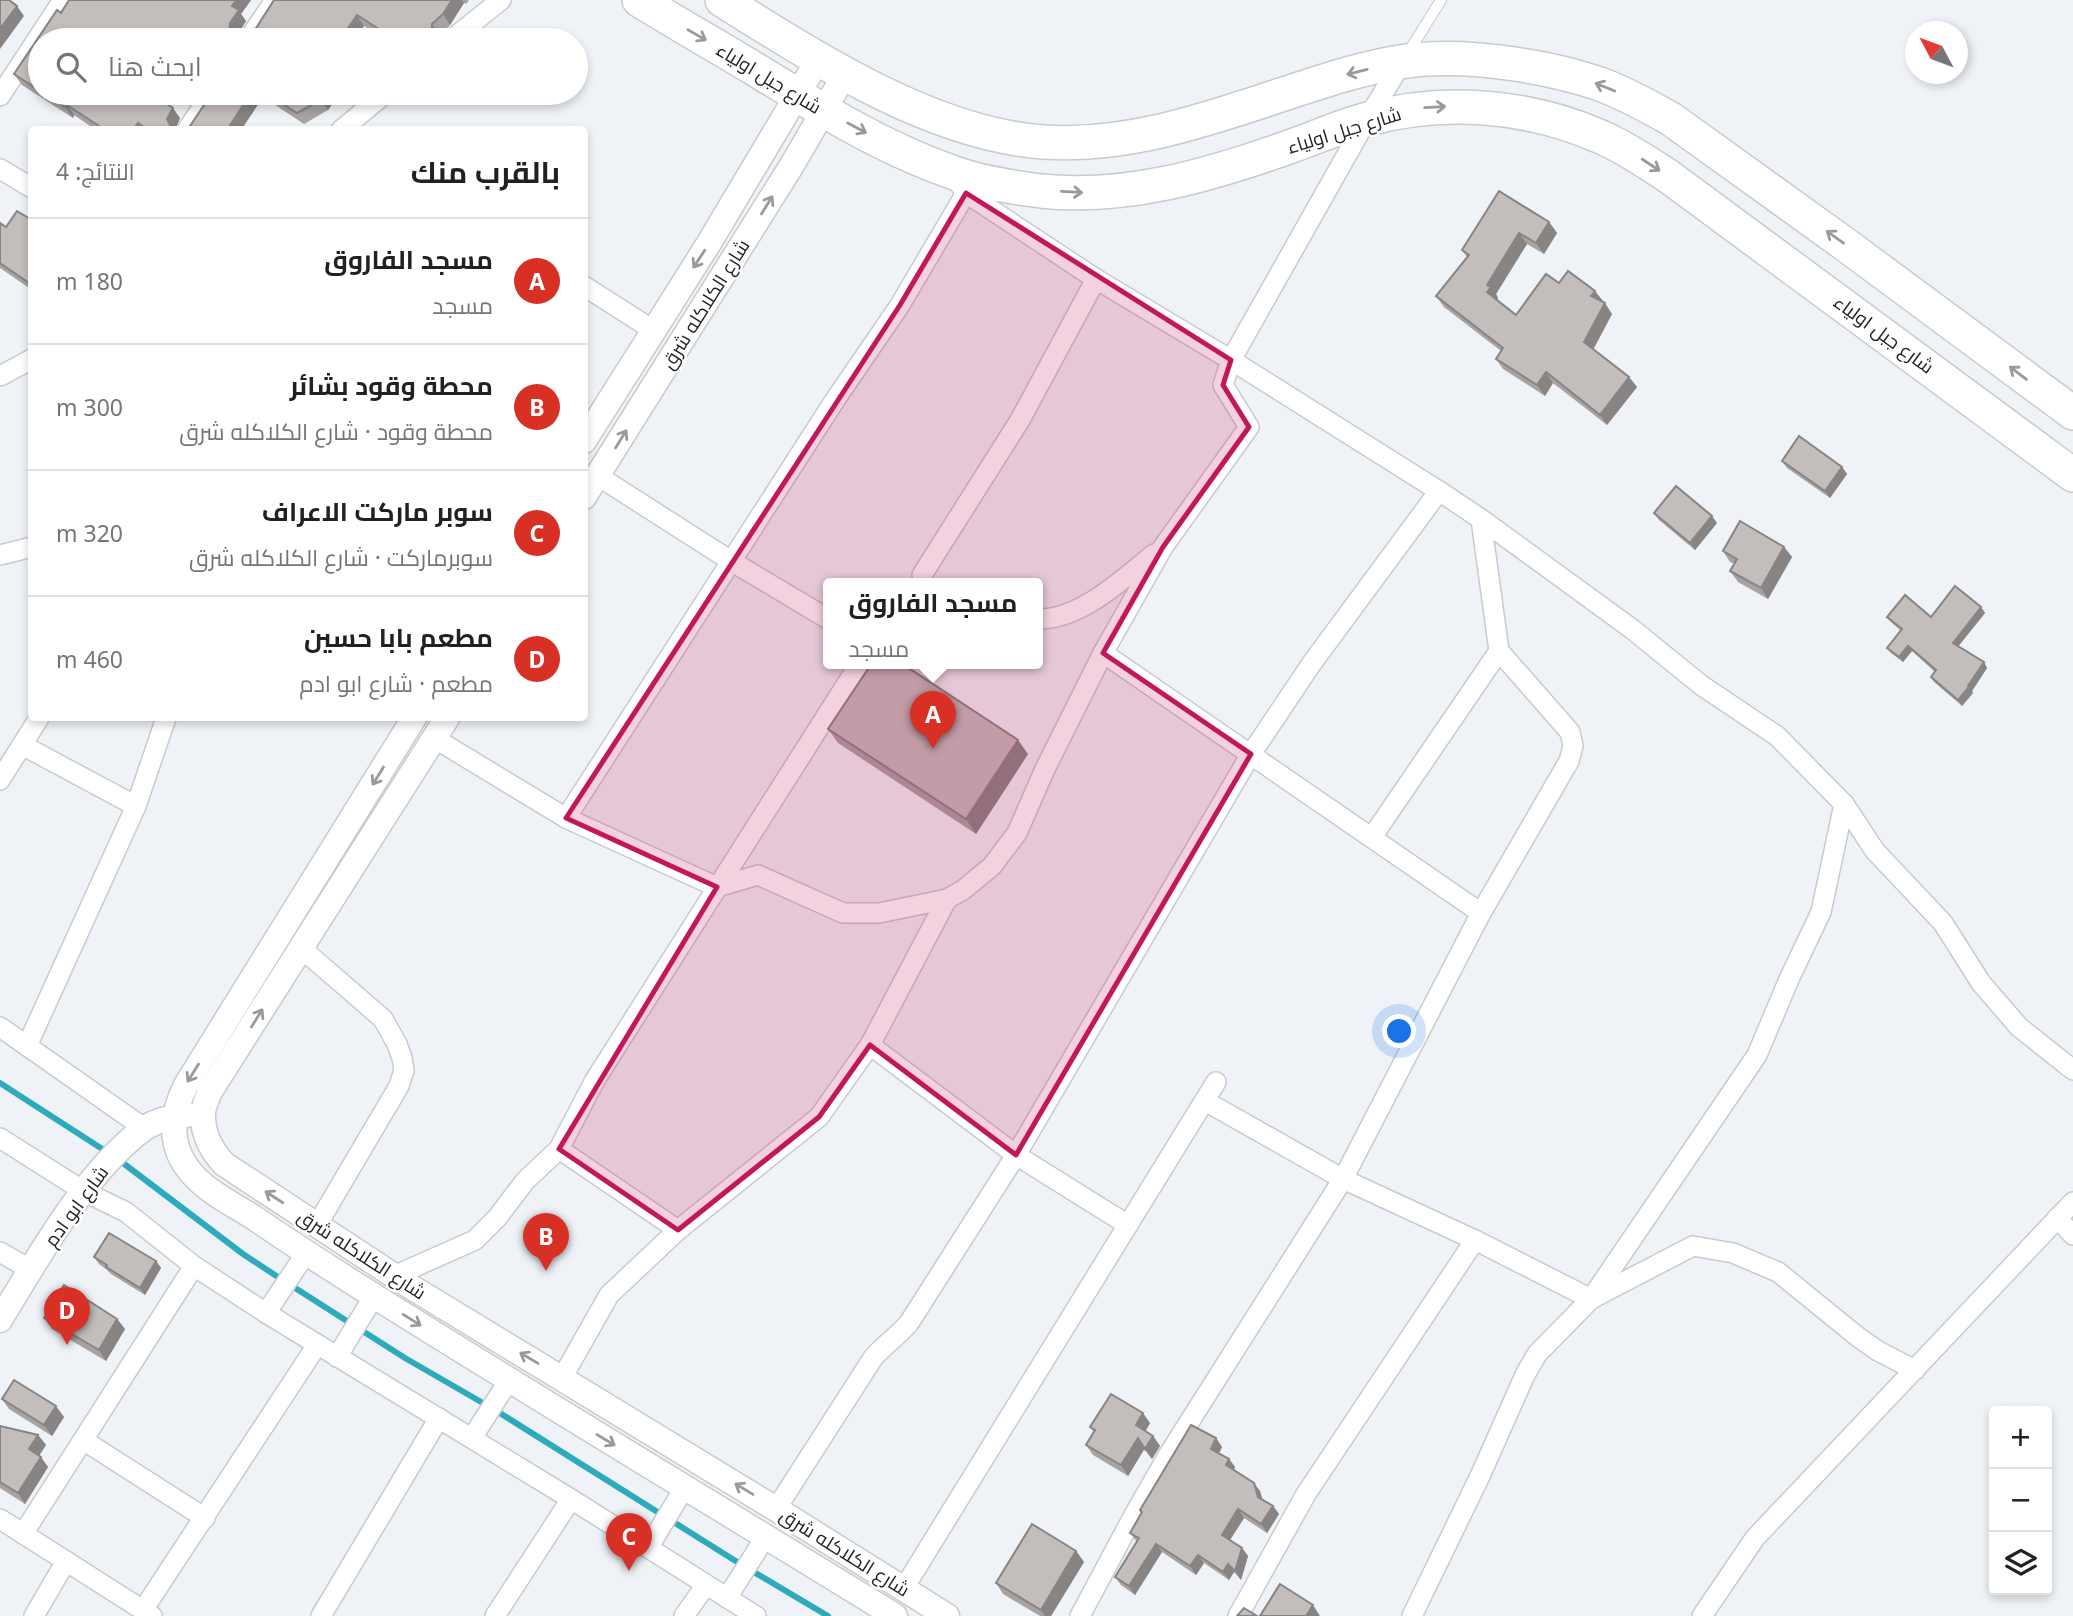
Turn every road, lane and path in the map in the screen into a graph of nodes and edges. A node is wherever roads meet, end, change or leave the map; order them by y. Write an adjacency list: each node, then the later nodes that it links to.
1 (63, 0): 7 (street)
2 (275, 0): 8 (street)
3 (501, 0): 9 (street)
4 (639, 0): 14 (highway, شارع جبل اولياء, one-way to 14)
5 (722, 0): 12 (highway)
6 (1441, 0): 11 (lane)
7 (45, 28)
8 (256, 28)
9 (466, 28)
10 (28, 53): 13 (street)
11 (1403, 61): 12 (highway, one-way to 12); 17 (street); 29 (highway, one-way to 11)
12 (831, 67): 14 (street)
13 (0, 96)
14 (810, 103): 21 (highway, شارع جبل اولياء, one-way to 21); 25 (street, شارع الكلاكله شرق, one-way to 25); 32 (street, شارع الكلاكله شرق, one-way to 14)
15 (204, 105): 18 (street)
16 (371, 105): 19 (street)
17 (1367, 119): 21 (highway, شارع جبل اولياء, one-way to 17); 26 (street); 31 (highway, شارع جبل اولياء, one-way to 31)
18 (190, 126)
19 (346, 126)
20 (0, 169): 22 (street)
21 (958, 183): 23 (street); 39 (street)
22 (28, 186)
23 (1096, 279): 26 (street); 40 (street)
24 (588, 289): 25 (street)
25 (653, 330): 30 (street, شارع الكلاكله شرق)
26 (1231, 360): 34 (street); 36 (street)
27 (28, 361): 28 (street)
28 (0, 376)
29 (2073, 413)
30 (588, 435)
31 (2073, 475)
32 (598, 476): 33 (street, شارع الكلاكله شرق); 39 (street)
33 (588, 491)
34 (1439, 491): 35 (street); 51 (street)
35 (1481, 519): 43 (street); 53 (street)
36 (1163, 547): 42 (street); 44 (street)
37 (28, 548): 38 (street)
38 (0, 555)
39 (731, 561): 41 (street); 55 (street)
40 (926, 578)
41 (823, 616)
42 (1043, 618)
43 (1499, 651): 56 (street); 59 (street)
44 (1102, 653): 51 (street); 58 (street)
45 (856, 669): 57 (street)
46 (37, 721): 50 (street)
47 (165, 721): 54 (street)
48 (412, 721): 68 (street, شارع الكلاكله شرق, one-way to 68)
49 (441, 728): 55 (street); 60 (street)
50 (22, 745): 52 (street); 54 (street)
51 (1251, 754): 56 (street); 72 (street)
52 (0, 780)
53 (1844, 804): 64 (street); 88 (street)
54 (136, 806): 63 (street)
55 (566, 817): 57 (street)
56 (1372, 837): 59 (street)
57 (716, 887): 58 (street); 71 (street)
58 (947, 899): 62 (street)
59 (1481, 912): 73 (street)
60 (301, 948): 67 (street, one-way to 60); 77 (street)
61 (0, 1027): 63 (street)
62 (870, 1045): 72 (street); 79 (street)
63 (27, 1046): 69 (street)
64 (2073, 1070)
65 (1216, 1082): 66 (street)
66 (1205, 1101): 73 (street); 78 (street)
67 (202, 1114): 68 (street, شارع ابو ادم); 77 (street, شارع الكلاكله شرق, one-way to 67)
68 (175, 1116): 69 (street, شارع ابو ادم); 83 (street, شارع الكلاكله شرق)
69 (144, 1128): 74 (street, شارع ابو ادم)
70 (0, 1138): 74 (street)
71 (559, 1149): 79 (street); 86 (street)
72 (1016, 1155): 78 (street); 101 (street)
73 (1343, 1180): 81 (street); 120 (street)
74 (85, 1192): 84 (street); 85 (street, شارع ابو ادم)
75 (2073, 1202): 76 (street)
76 (2057, 1218): 80 (street); 93 (street)
77 (317, 1225): 86 (street, شارع الكلاكله شرق)
78 (1128, 1225): 109 (street)
79 (678, 1230): 94 (street)
80 (2073, 1235)
81 (1475, 1241): 88 (street); 121 (street)
82 (0, 1252): 85 (street)
83 (306, 1253): 87 (street, شارع الكلاكله شرق); 89 (street)
84 (194, 1266): 89 (street); 98 (street)
85 (31, 1270): 90 (street, شارع ابو ادم)
86 (394, 1276): 94 (street, شارع الكلاكله شرق, one-way to 86)
87 (374, 1296): 92 (street); 95 (street, شارع الكلاكله شرق, one-way to 95)
88 (1591, 1299): 93 (street); 122 (street)
89 (266, 1312): 91 (street)
90 (0, 1320)
91 (317, 1345): 92 (street); 102 (street)
92 (337, 1357): 96 (street)
93 (1915, 1370): 112 (street)
94 (562, 1378): 101 (street, شارع الكلاكله شرق, one-way to 94)
95 (509, 1380): 97 (street); 99 (street, شارع الكلاكله شرق, one-way to 99)
96 (439, 1418): 97 (street); 114 (street)
97 (472, 1438): 100 (street)
98 (83, 1440): 102 (street); 104 (street)
99 (685, 1487): 105 (street, شارع الكلاكله شرق); 106 (street)
100 (571, 1499): 106 (street); 115 (street)
101 (776, 1508): 109 (street, شارع الكلاكله شرق)
102 (205, 1518): 111 (street)
103 (0, 1519): 104 (street)
104 (23, 1534): 107 (street)
105 (766, 1536): 110 (street); 118 (street, شارع الكلاكله شرق)
106 (648, 1548): 108 (street)
107 (66, 1561): 111 (street); 113 (street)
108 (706, 1585): 110 (street); 116 (street)
109 (904, 1588): 119 (street, شارع الكلاكله شرق)
110 (727, 1598): 117 (street)
111 (148, 1613)
112 (1707, 1614)
113 (34, 1616)
114 (321, 1616)
115 (495, 1616)
116 (684, 1616)
117 (756, 1616)
118 (895, 1616)
119 (947, 1616)
120 (1080, 1616)
121 (1238, 1616)
122 (1412, 1616)

